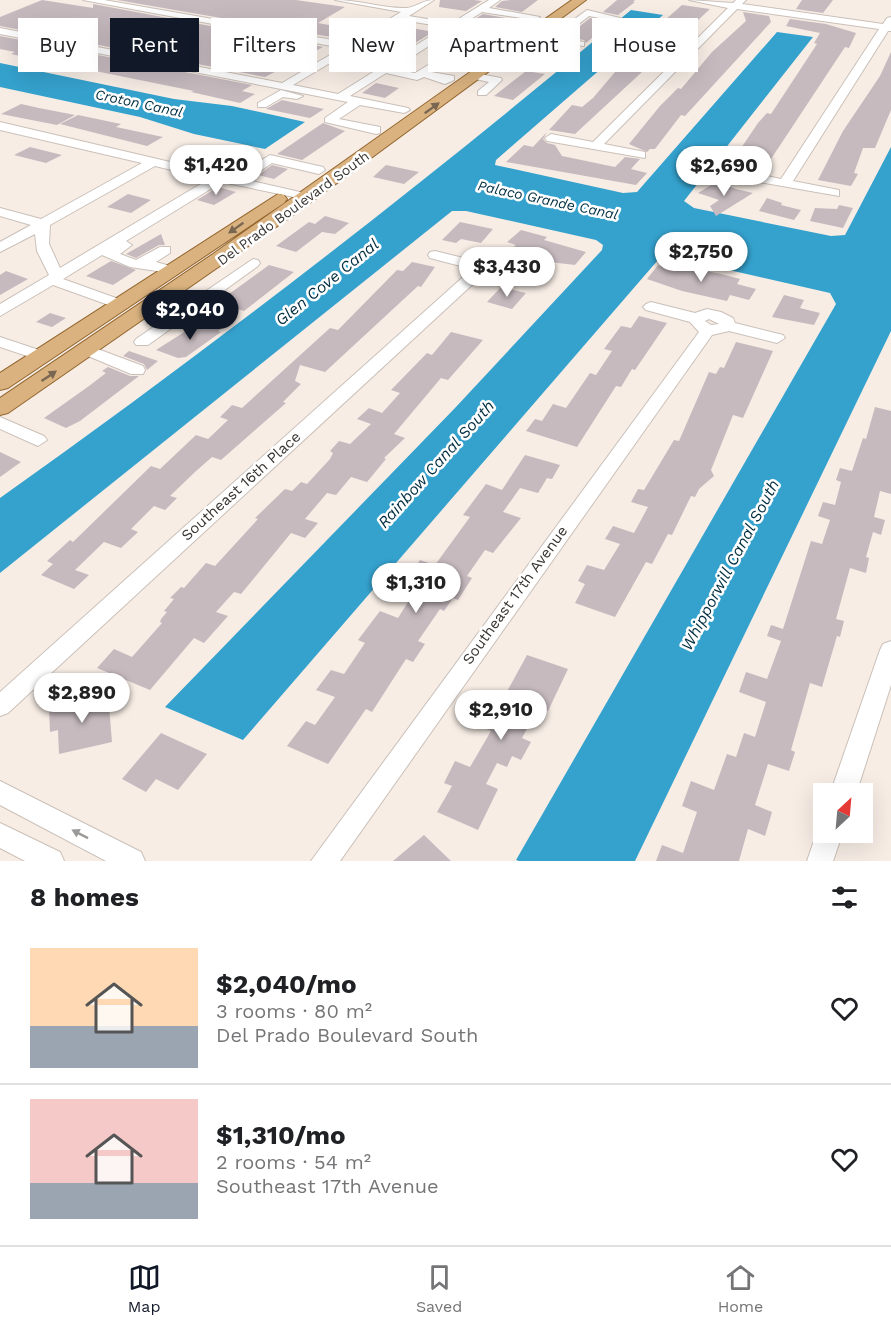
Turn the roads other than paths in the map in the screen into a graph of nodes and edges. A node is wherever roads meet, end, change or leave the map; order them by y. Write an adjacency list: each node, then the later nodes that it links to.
1 (88, 0): 22 (street)
2 (340, 0): 10 (street)
3 (429, 0): 10 (street)
4 (495, 0): 9 (street)
5 (560, 0): 15 (main road, Del Prado Boulevard South)
6 (580, 0): 16 (main road, Del Prado Boulevard South)
7 (694, 0): 8 (street)
8 (736, 2): 20 (street); 42 (street)
9 (480, 9): 14 (street); 15 (street)
10 (410, 11): 12 (street)
11 (427, 12): 13 (street)
12 (400, 17): 19 (street)
13 (444, 18)
14 (466, 18)
15 (535, 18)
16 (559, 18)
17 (580, 18): 18 (street)
18 (615, 18)
19 (428, 20)
20 (889, 24): 49 (street)
21 (0, 32): 34 (street)
22 (329, 42)
23 (428, 43): 29 (street)
24 (329, 59): 34 (street)
25 (428, 72): 30 (street)
26 (458, 72): 31 (main road, Del Prado Boulevard South)
27 (495, 72): 33 (main road, Del Prado Boulevard South)
28 (509, 72): 32 (street)
29 (380, 73): 30 (street); 35 (street)
30 (424, 75): 31 (street)
31 (447, 80): 37 (main road, Del Prado Boulevard South)
32 (497, 80): 33 (street); 33 (street)
33 (479, 85): 40 (main road, Del Prado Boulevard South, one-way to 33)
34 (284, 86): 35 (street)
35 (349, 102): 36 (street); 37 (street); 39 (street)
36 (262, 105)
37 (404, 110): 39 (main road, Del Prado Boulevard South); 40 (main road)
38 (0, 126): 44 (street)
39 (376, 130): 45 (main road, Del Prado Boulevard South)
40 (402, 130): 52 (main road, Del Prado Boulevard South)
41 (551, 138): 42 (street)
42 (595, 147): 43 (street)
43 (641, 155)
44 (153, 162): 47 (street); 54 (street)
45 (319, 170): 48 (street); 50 (main road, Del Prado Boulevard South)
46 (737, 174): 49 (street)
47 (221, 177): 48 (street); 55 (street)
48 (237, 181): 50 (street)
49 (785, 183): 51 (street)
50 (287, 193): 52 (street); 62 (main road, Del Prado Boulevard South, one-way to 62)
51 (834, 193)
52 (308, 198): 66 (main road, Del Prado Boulevard South)
53 (0, 212): 54 (street)
54 (44, 224): 56 (street); 64 (street)
55 (116, 239): 59 (street); 64 (street)
56 (0, 248)
57 (165, 250): 59 (street)
58 (435, 255): 61 (street)
59 (144, 263): 62 (street)
60 (253, 263): 69 (street)
61 (483, 267): 63 (street); 82 (street, Southeast 16th Place)
62 (172, 272): 65 (main road, Del Prado Boulevard South)
63 (519, 276)
64 (55, 278): 65 (street); 68 (street)
65 (122, 305): 75 (main road, Del Prado Boulevard South)
66 (153, 307): 69 (street); 74 (main road, Del Prado Boulevard South)
67 (651, 307): 70 (street)
68 (0, 311)
69 (180, 316): 73 (street)
70 (711, 325): 71 (street); 89 (street, Southeast 17th Avenue)
71 (777, 338)
72 (0, 342): 75 (street)
73 (142, 342)
74 (87, 350): 76 (street); 78 (main road, Del Prado Boulevard South, one-way to 74)
75 (42, 356): 77 (main road, Del Prado Boulevard South)
76 (137, 370)
77 (0, 383)
78 (0, 408)
79 (0, 422): 80 (street)
80 (38, 440)
81 (891, 650): 83 (street)
82 (0, 706)
83 (847, 783)
84 (0, 792): 88 (street, one-way to 84)
85 (0, 835): 87 (street)
86 (826, 843): 90 (street)
87 (51, 861)
88 (132, 861)
89 (324, 861)
90 (820, 861)

